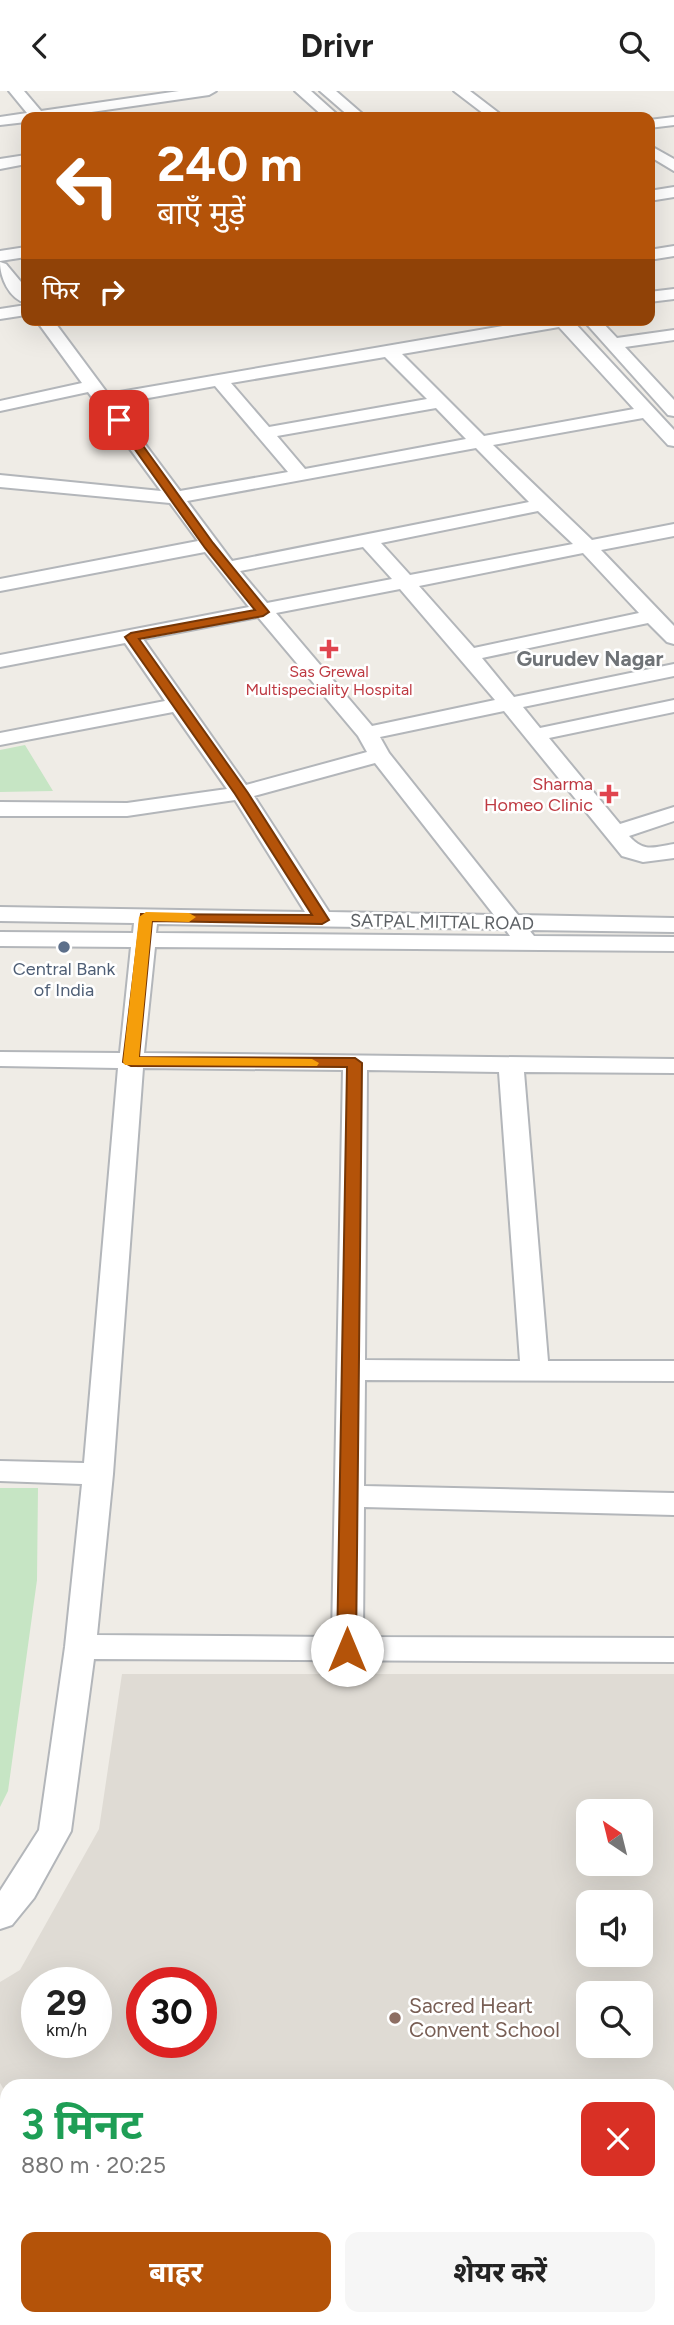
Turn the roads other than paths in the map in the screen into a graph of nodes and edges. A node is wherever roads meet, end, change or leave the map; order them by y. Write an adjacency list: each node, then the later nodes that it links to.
1 (16, 91): 6 (street)
2 (209, 91): 7 (street)
3 (302, 91): 8 (street)
4 (327, 91): 9 (street)
5 (461, 91): 10 (street)
6 (34, 112)
7 (65, 112)
8 (328, 112)
9 (353, 112)
10 (490, 112)
11 (21, 118): 12 (street)
12 (0, 121)
13 (674, 121): 14 (street)
14 (655, 123)
15 (655, 153): 18 (street)
16 (21, 161): 17 (street)
17 (0, 164)
18 (673, 164)
19 (674, 192): 20 (street)
20 (655, 195)
21 (655, 241): 22 (street)
22 (670, 252)
23 (21, 253): 24 (street)
24 (0, 256)
25 (0, 267): 26 (street)
26 (21, 292)
27 (674, 294): 28 (street)
28 (655, 296)
29 (21, 311): 30 (street)
30 (0, 314)
31 (49, 326): 39 (street)
32 (532, 326): 37 (street)
33 (567, 326): 43 (street)
34 (596, 326): 36 (street)
35 (674, 335): 36 (street)
36 (612, 344): 42 (street)
37 (388, 350): 38 (street); 40 (street)
38 (219, 380): 39 (street); 44 (street)
39 (100, 393): 41 (street); 49 (street)
40 (439, 402): 44 (street); 46 (street)
41 (0, 406)
42 (674, 411)
43 (646, 412): 45 (street); 46 (street)
44 (266, 433): 47 (street)
45 (674, 441)
46 (479, 442): 47 (street); 50 (street)
47 (300, 474): 49 (street)
48 (0, 481): 49 (street)
49 (174, 498): 53 (street)
50 (542, 505): 52 (street); 54 (street)
51 (674, 530): 54 (street)
52 (368, 540): 55 (street); 56 (street)
53 (209, 545): 55 (street); 57 (street)
54 (587, 546): 56 (street); 59 (street)
55 (227, 568): 58 (street)
56 (405, 583): 58 (street); 62 (street)
57 (0, 585)
58 (263, 612): 60 (street); 68 (street)
59 (652, 616): 61 (street); 62 (street)
60 (131, 637): 63 (street); 65 (street)
61 (674, 638)
62 (468, 655): 66 (street)
63 (0, 661)
64 (674, 670): 66 (street)
65 (178, 705): 70 (street); 72 (street)
66 (510, 705): 68 (street); 69 (street)
67 (674, 706): 69 (street)
68 (367, 733): 71 (street)
69 (535, 735): 75 (street)
70 (0, 739)
71 (380, 755): 72 (street); 79 (street)
72 (241, 793): 73 (street); 78 (street)
73 (0, 809)
74 (674, 814): 75 (street)
75 (616, 833): 76 (street)
76 (674, 851)
77 (0, 914): 81 (street, SATPAL MITTAL ROAD)
78 (322, 920): 79 (street, SATPAL MITTAL ROAD); 81 (street, SATPAL MITTAL ROAD)
79 (512, 923): 80 (street, SATPAL MITTAL ROAD); 83 (street)
80 (674, 925)
81 (144, 929): 82 (street, SATPAL MITTAL ROAD); 83 (street, SATPAL MITTAL ROAD); 86 (street)
82 (0, 939)
83 (527, 942): 84 (street, SATPAL MITTAL ROAD)
84 (674, 944)
85 (0, 1059): 86 (street)
86 (131, 1062): 87 (street); 94 (street)
87 (355, 1063): 88 (street); 90 (street)
88 (511, 1066): 89 (street); 91 (street)
89 (674, 1066)
90 (350, 1370): 91 (street); 95 (street)
91 (535, 1371): 92 (street)
92 (674, 1371)
93 (0, 1471): 94 (street)
94 (98, 1474): 97 (street)
95 (348, 1496): 96 (street); 98 (street)
96 (674, 1504)
97 (80, 1647): 98 (street); 100 (street)
98 (347, 1650): 99 (street)
99 (674, 1650)
100 (0, 1915)

